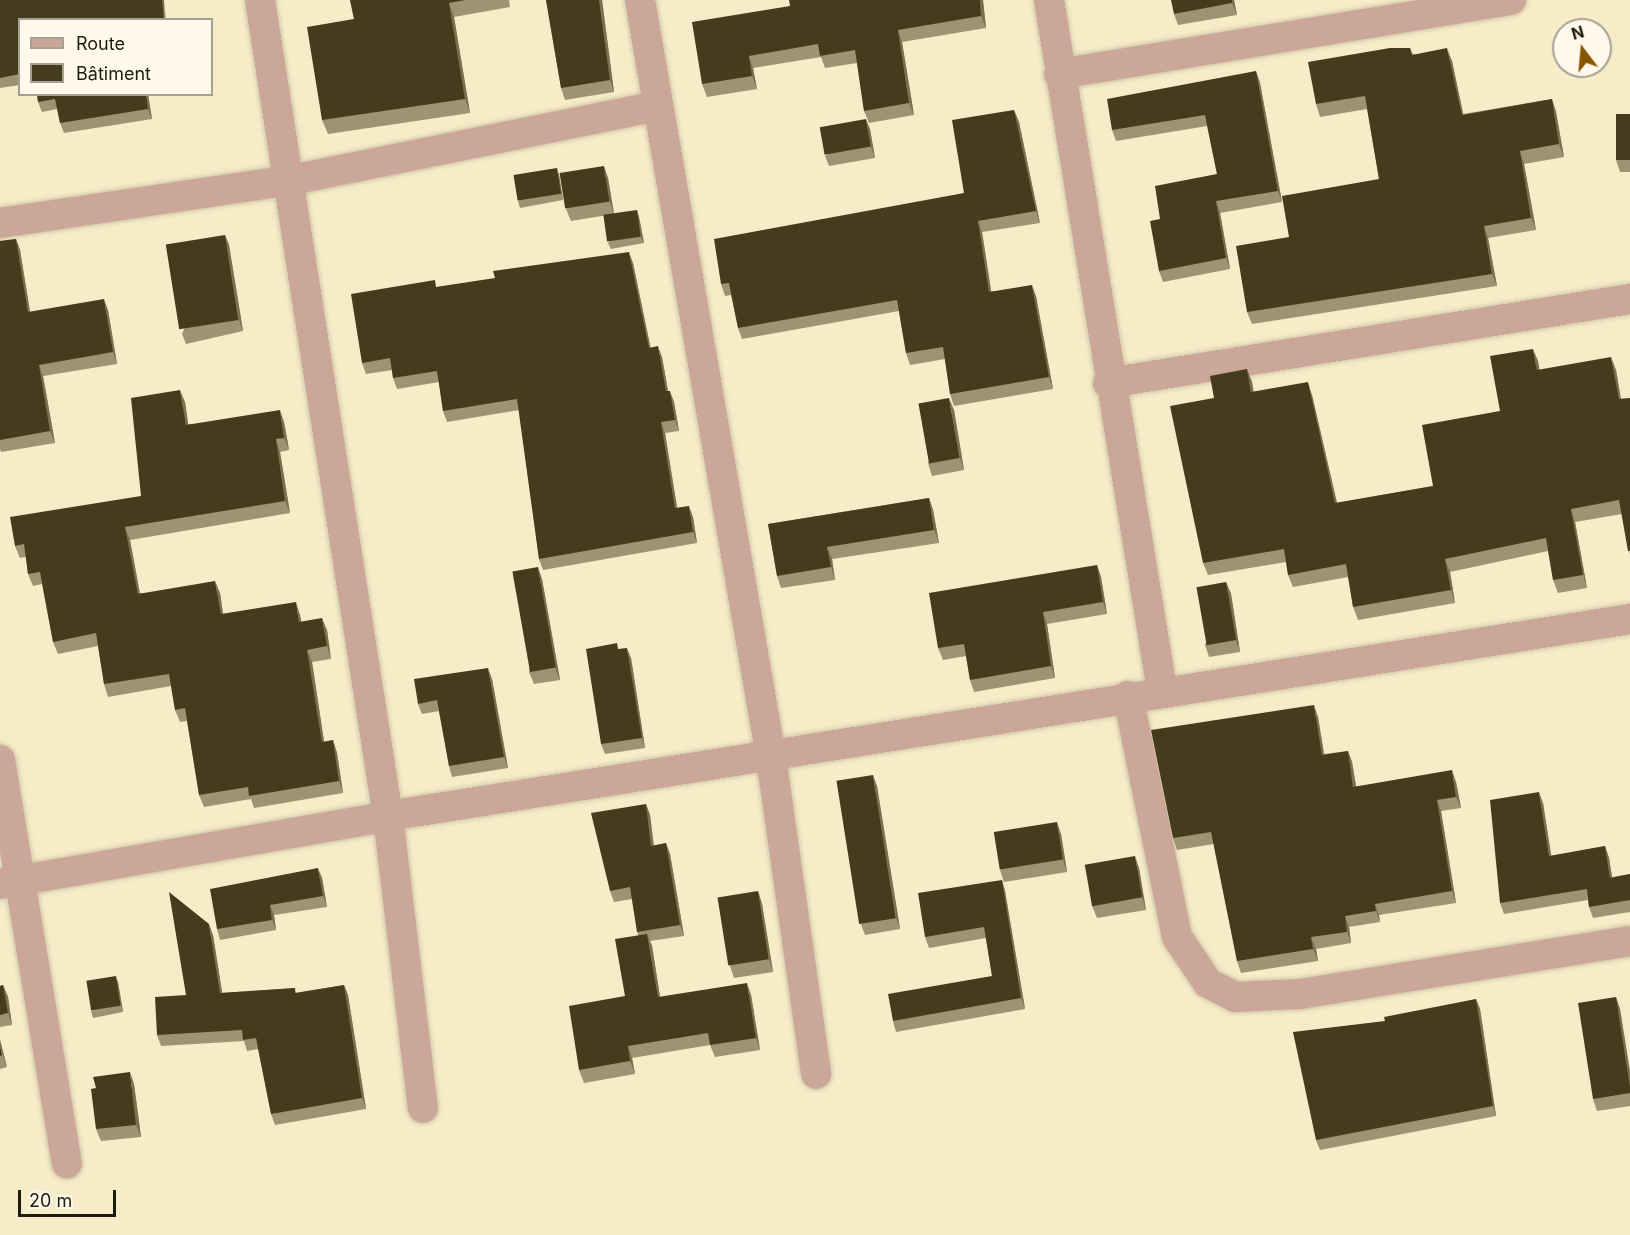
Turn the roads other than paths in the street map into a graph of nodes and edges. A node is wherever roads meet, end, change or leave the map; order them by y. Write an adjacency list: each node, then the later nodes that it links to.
1 (260, 0): 7 (street)
2 (640, 0): 6 (street)
3 (1049, 0): 5 (street)
4 (1510, 0): 5 (street)
5 (1059, 74): 10 (street)
6 (657, 106): 7 (street); 14 (street)
7 (291, 180): 8 (street); 16 (street)
8 (0, 223)
9 (1630, 299): 10 (street)
10 (1108, 383): 12 (street)
11 (1630, 619): 12 (street)
12 (1162, 690): 13 (street)
13 (1128, 696): 14 (street); 18 (street)
14 (771, 757): 16 (street); 19 (street)
15 (0, 760): 17 (street)
16 (388, 816): 17 (street); 20 (street)
17 (11, 882): 21 (street)
18 (1630, 941)
19 (816, 1074)
20 (423, 1108)
21 (67, 1163)

